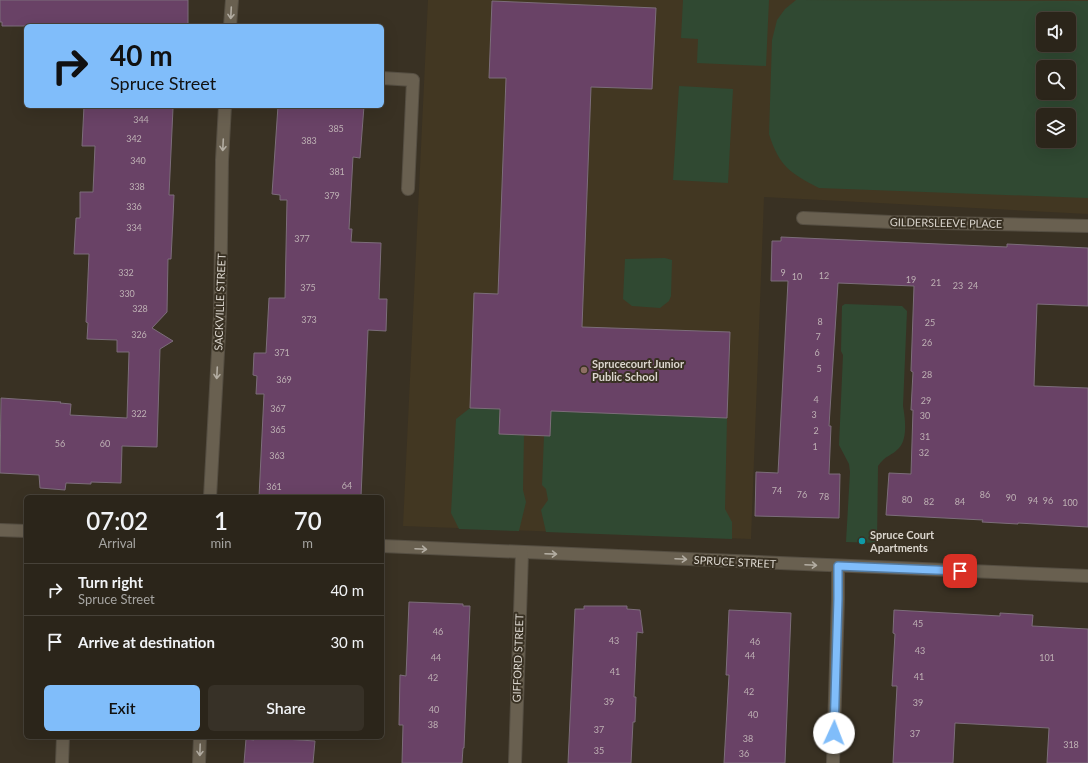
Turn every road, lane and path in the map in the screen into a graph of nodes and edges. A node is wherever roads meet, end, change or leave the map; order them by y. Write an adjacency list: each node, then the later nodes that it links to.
1 (232, 0): 2 (street, one-way to 2)
2 (230, 24)
3 (384, 78): 5 (street)
4 (225, 108): 8 (street, SACKVILLE STREET, one-way to 8)
5 (408, 189)
6 (803, 218): 7 (street, GILDERSLEEVE PLACE)
7 (1088, 226)
8 (210, 495)
9 (0, 530): 10 (street)
10 (24, 531)
11 (384, 546): 12 (street, SPRUCE STREET, one-way to 12)
12 (522, 553): 13 (street, SPRUCE STREET, one-way to 13); 19 (street, GIFFORD STREET)
13 (838, 566): 14 (street, SPRUCE STREET); 20 (street)
14 (1088, 576)
15 (63, 739): 17 (street)
16 (200, 739): 18 (street, one-way to 18)
17 (62, 763)
18 (199, 763)
19 (515, 763)
20 (833, 763)

